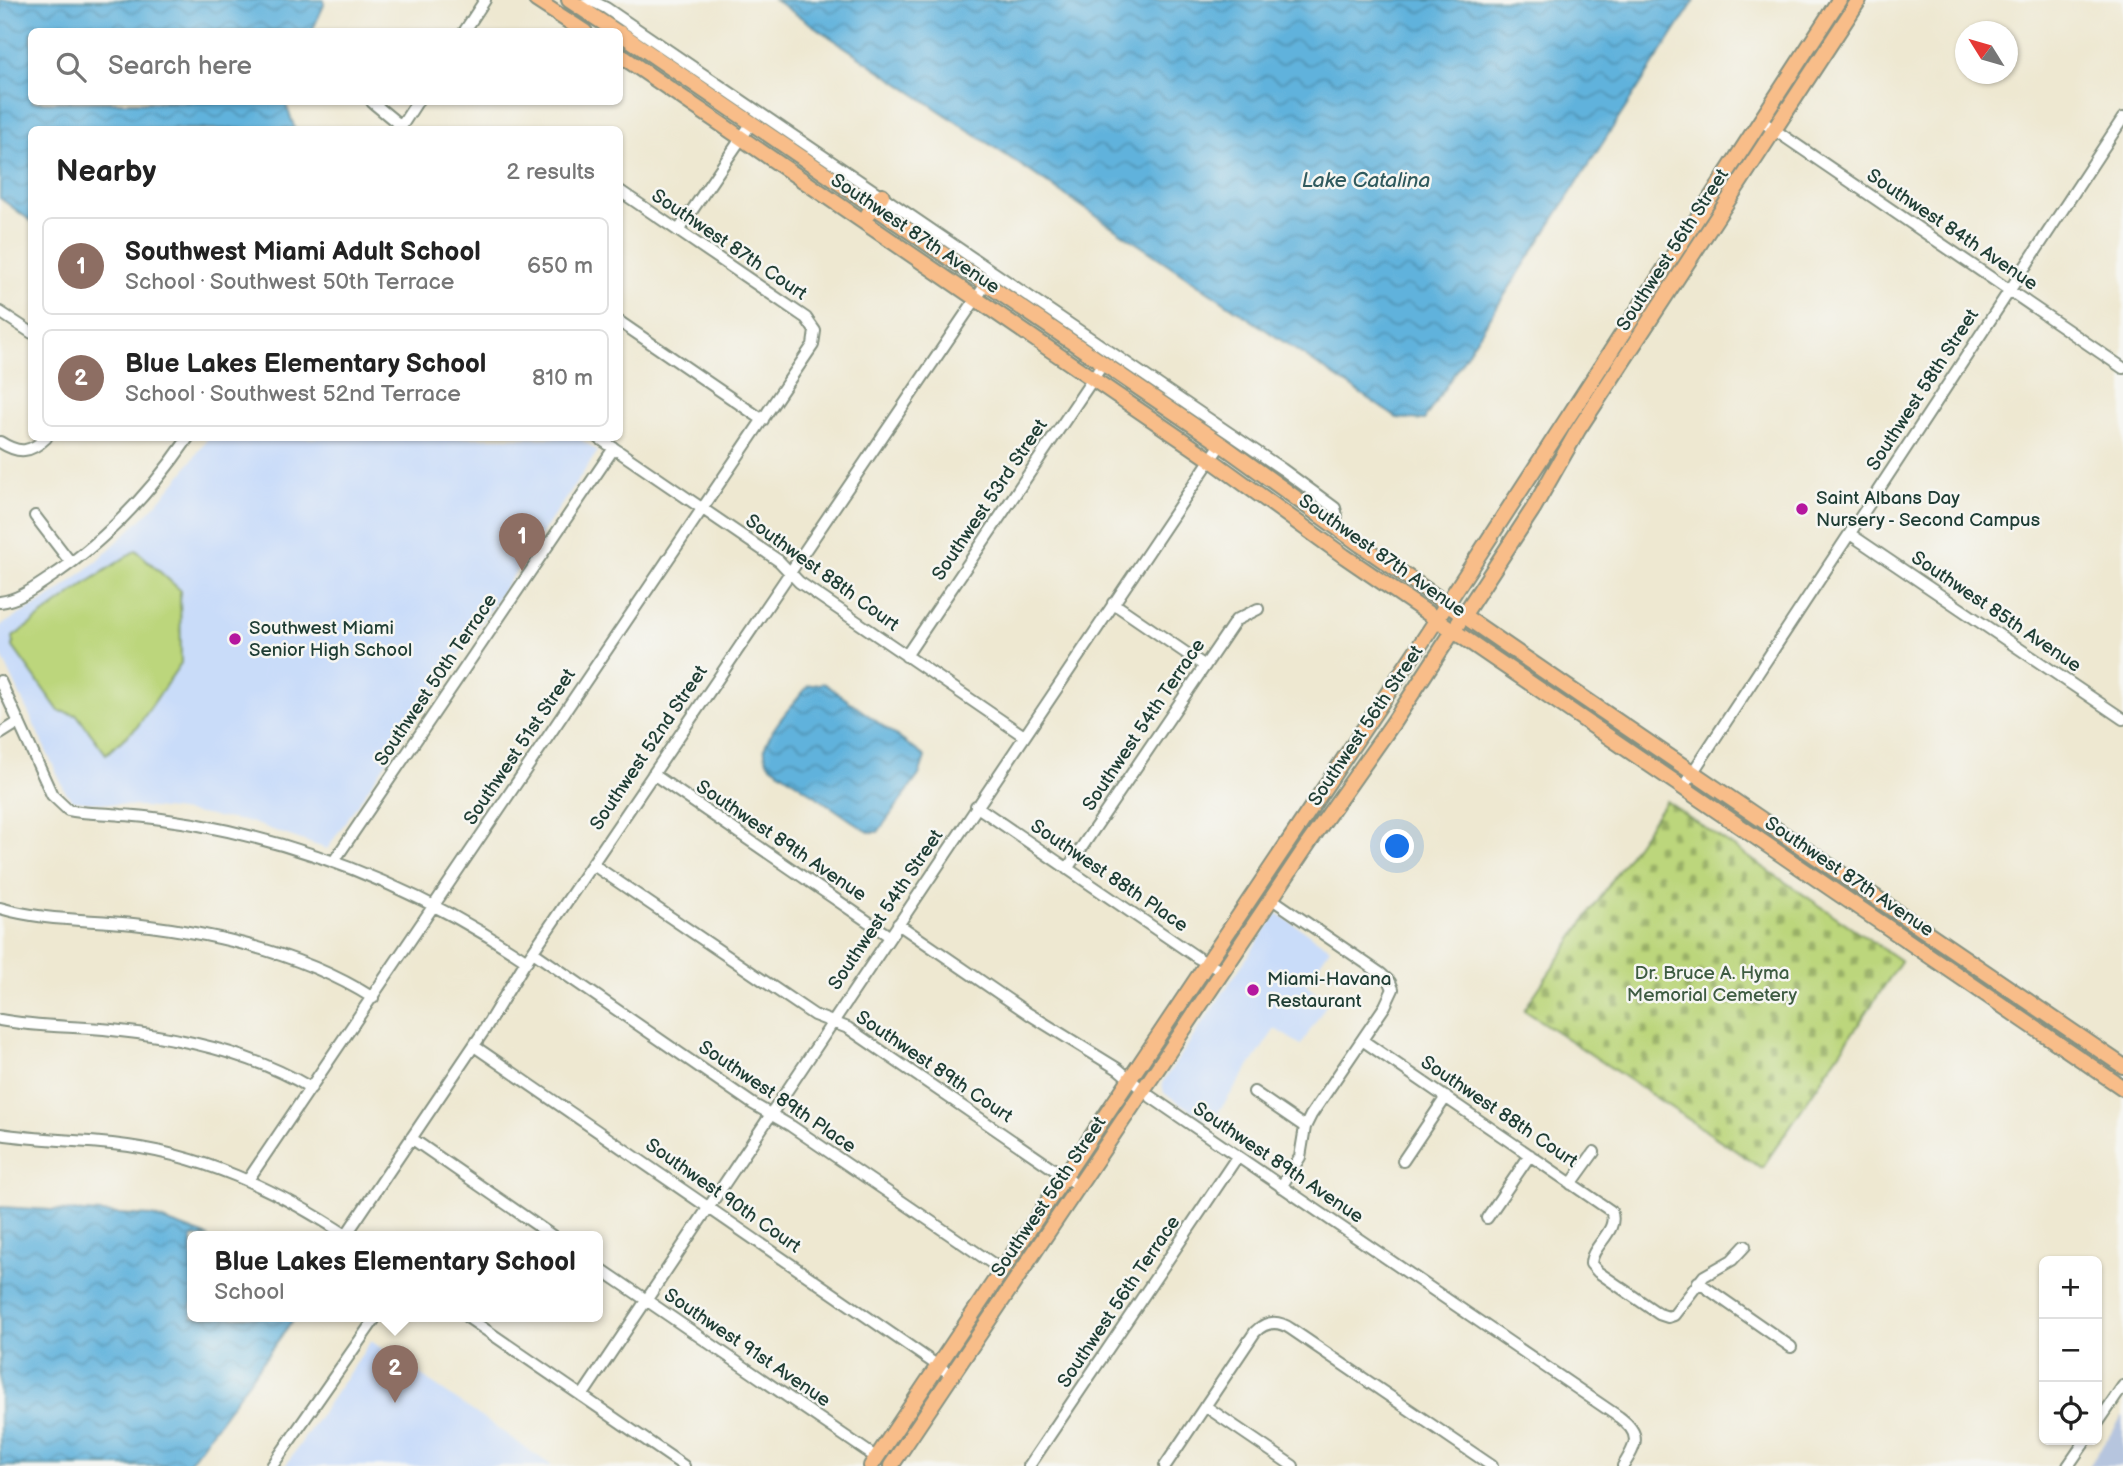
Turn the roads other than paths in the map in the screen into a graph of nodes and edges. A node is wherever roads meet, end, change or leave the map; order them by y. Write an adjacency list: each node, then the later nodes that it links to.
1 (485, 0): 6 (street)
2 (536, 0): 7 (main road)
3 (1839, 0): 14 (main road, Southwest 56th Street)
4 (1859, 0): 18 (main road, Southwest 56th Street)
5 (574, 3): 8 (main road, Southwest 87th Avenue); 21 (street, Southwest 87th Avenue)
6 (467, 28)
7 (578, 28)
8 (612, 28)
9 (623, 35): 15 (main road, Southwest 87th Avenue)
10 (623, 57): 19 (main road, Southwest 87th Avenue)
11 (375, 105): 16 (street)
12 (415, 105): 17 (street)
13 (2123, 118): 25 (street, Southwest 58th Street)
14 (1760, 120): 18 (street, Southwest 84th Avenue); 28 (main road, Southwest 56th Street)
15 (751, 124): 19 (street); 21 (main road, Southwest 87th Avenue)
16 (398, 126)
17 (401, 126)
18 (1774, 130): 25 (street, Southwest 84th Avenue); 31 (main road, Southwest 56th Street)
19 (741, 138): 22 (main road, Southwest 87th Avenue); 23 (street)
20 (623, 193): 23 (street, Southwest 87th Court)
21 (878, 201): 22 (main road); 24 (main road, Southwest 87th Avenue); 46 (street, Southwest 87th Avenue)
22 (863, 221): 26 (main road, Southwest 87th Avenue)
23 (678, 231): 32 (street, Southwest 87th Court)
24 (986, 284): 26 (street, Southwest 52nd Street); 33 (main road, Southwest 87th Avenue)
25 (2010, 290): 34 (street, Southwest 84th Avenue); 48 (street, Southwest 58th Street)
26 (976, 298): 35 (main road, Southwest 87th Avenue); 50 (street, Southwest 52nd Street)
27 (0, 312): 30 (street)
28 (1629, 321): 31 (main road); 53 (main road, Southwest 56th Street)
29 (623, 323): 36 (street)
30 (28, 330)
31 (1643, 330): 56 (main road, Southwest 56th Street)
32 (815, 331): 36 (street, Southwest 51st Street)
33 (1104, 364): 35 (street, Southwest 53rd Street); 41 (main road, Southwest 87th Avenue)
34 (2123, 368)
35 (1093, 379): 43 (main road, Southwest 87th Avenue); 59 (street, Southwest 53rd Street)
36 (763, 420): 44 (street, Southwest 51st Street)
37 (42, 441): 40 (street)
38 (185, 441): 49 (street)
39 (603, 441): 42 (street, Southwest 88th Court)
40 (0, 442)
41 (1221, 444): 43 (street, Southwest 54th Street); 46 (main road, Southwest 87th Avenue)
42 (614, 448): 44 (street, Southwest 88th Court); 71 (street, Southwest 50th Terrace)
43 (1210, 459): 47 (main road, Southwest 87th Avenue); 52 (street, Southwest 54th Street)
44 (702, 509): 50 (street, Southwest 88th Court); 76 (street, Southwest 51st Street)
45 (35, 516): 49 (street)
46 (1334, 526): 47 (main road); 53 (main road, Southwest 87th Avenue)
47 (1307, 528): 57 (main road, Southwest 87th Avenue)
48 (1850, 534): 62 (street, Southwest 85th Avenue); 66 (street, Southwest 58th Street)
49 (71, 564): 51 (street)
50 (790, 572): 59 (street, Southwest 88th Court); 67 (street, Southwest 52nd Street)
51 (5, 602): 55 (street)
52 (1113, 603): 60 (street); 65 (street, Southwest 54th Street)
53 (1446, 604): 56 (main road, Southwest 87th Avenue); 57 (main road, Southwest 56th Street)
54 (1258, 609): 60 (street, Southwest 54th Terrace)
55 (0, 611)
56 (1463, 616): 58 (main road, Southwest 56th Street); 66 (main road, Southwest 87th Avenue)
57 (1437, 619): 58 (main road, Southwest 87th Avenue); 85 (main road, Southwest 56th Street)
58 (1454, 630): 68 (main road, Southwest 87th Avenue); 75 (main road, Southwest 56th Street)
59 (906, 656): 65 (street, Southwest 88th Court)
60 (1205, 666): 73 (street, Southwest 54th Terrace)
61 (0, 681): 63 (street, Southwest 89th Place)
62 (2123, 719)
63 (19, 722): 64 (street); 71 (street, Southwest 89th Place)
64 (0, 734)
65 (1024, 736): 69 (street, Southwest 54th Street)
66 (1693, 772): 68 (street, Southwest 58th Street); 70 (main road, Southwest 87th Avenue)
67 (653, 774): 72 (street, Southwest 52nd Street); 82 (street, Southwest 89th Avenue)
68 (1683, 787): 74 (main road, Southwest 87th Avenue)
69 (976, 806): 73 (street, Southwest 88th Place); 79 (street, Southwest 54th Street)
70 (1814, 855): 74 (main road); 78 (main road, Southwest 87th Avenue)
71 (334, 861): 76 (street, Southwest 89th Place)
72 (592, 864): 84 (street, Southwest 52nd Street); 91 (street, Southwest 89th Court)
73 (1067, 869): 85 (street, Southwest 88th Place)
74 (1804, 869): 80 (main road, Southwest 87th Avenue)
75 (1272, 899): 86 (main road, Southwest 56th Street); 92 (street)
76 (434, 906): 84 (street, Southwest 89th Place); 88 (street, Southwest 51st Street)
77 (0, 908): 88 (street)
78 (1894, 909): 80 (main road); 81 (main road, Southwest 87th Avenue)
79 (898, 924): 82 (street, Southwest 54th Street); 95 (street, Southwest 89th Avenue)
80 (1884, 924): 83 (main road, Southwest 87th Avenue)
81 (1931, 935): 83 (main road); 87 (main road, Southwest 87th Avenue)
82 (890, 936): 91 (street, Southwest 54th Street)
83 (1920, 949): 89 (main road, Southwest 87th Avenue)
84 (530, 957): 93 (street, Southwest 52nd Street); 101 (street, Southwest 89th Place)
85 (1208, 964): 86 (street, Southwest 88th Place); 95 (main road, Southwest 56th Street)
86 (1223, 972): 98 (main road, Southwest 56th Street)
87 (2004, 985): 89 (main road); 94 (main road, Southwest 87th Avenue)
88 (373, 998): 96 (street, Southwest 51st Street)
89 (1993, 999): 97 (main road, Southwest 87th Avenue)
90 (0, 1020): 96 (street)
91 (832, 1022): 101 (street, Southwest 54th Street); 109 (street, Southwest 89th Court)
92 (1362, 1040): 100 (street, Southwest 88th Court); 102 (street)
93 (474, 1046): 104 (street, Southwest 52nd Street); 114 (street, Southwest 90th Court)
94 (2123, 1066)
95 (1130, 1079): 98 (street, Southwest 89th Avenue); 109 (main road, Southwest 56th Street)
96 (311, 1088): 110 (street, Southwest 51st Street)
97 (2123, 1088)
98 (1143, 1091): 107 (street, Southwest 89th Avenue); 112 (main road, Southwest 56th Street)
99 (1254, 1092): 102 (street)
100 (1446, 1097): 106 (street, Southwest 88th Court); 108 (street)
101 (771, 1115): 114 (street, Southwest 54th Street); 121 (street, Southwest 89th Place)
102 (1305, 1127): 113 (street)
103 (0, 1134): 110 (street)
104 (411, 1138): 117 (street, Southwest 52nd Street); 118 (street)
105 (1594, 1152): 111 (street)
106 (1530, 1155): 111 (street, Southwest 88th Court); 115 (street)
107 (1237, 1157): 113 (street, Southwest 89th Avenue); 139 (street, Southwest 56th Terrace)
108 (1403, 1161)
109 (1065, 1177): 112 (street, Southwest 89th Court); 121 (main road, Southwest 56th Street)
110 (248, 1180): 116 (street)
111 (1571, 1184): 122 (street, Southwest 88th Court)
112 (1079, 1187): 128 (main road, Southwest 56th Street)
113 (1281, 1187): 142 (street, Southwest 89th Avenue)
114 (709, 1208): 123 (street, Southwest 54th Street); 127 (street, Southwest 90th Court)
115 (1487, 1218)
116 (340, 1231)
117 (351, 1231)
118 (545, 1231)
119 (1745, 1246): 122 (street)
120 (603, 1270): 123 (street, Southwest 91st Avenue)
121 (1002, 1270): 127 (main road, Southwest 56th Street)
122 (1698, 1282): 126 (street)
123 (646, 1300): 130 (street, Southwest 54th Street); 134 (street, Southwest 91st Avenue)
124 (373, 1322): 136 (street)
125 (474, 1322): 130 (street)
126 (1791, 1347)
127 (939, 1366): 128 (street, Southwest 90th Court); 134 (main road, Southwest 56th Street)
128 (953, 1376): 138 (main road, Southwest 56th Street)
129 (2123, 1386): 132 (street)
130 (582, 1396): 137 (street)
131 (1205, 1406): 135 (street); 140 (street); 141 (street)
132 (2102, 1417)
133 (2083, 1445): 143 (street)
134 (874, 1462)
135 (1490, 1465)
136 (272, 1466)
137 (684, 1466)
138 (891, 1466)
139 (1029, 1466)
140 (1165, 1466)
141 (1293, 1466)
142 (1623, 1466)
143 (2068, 1466)

